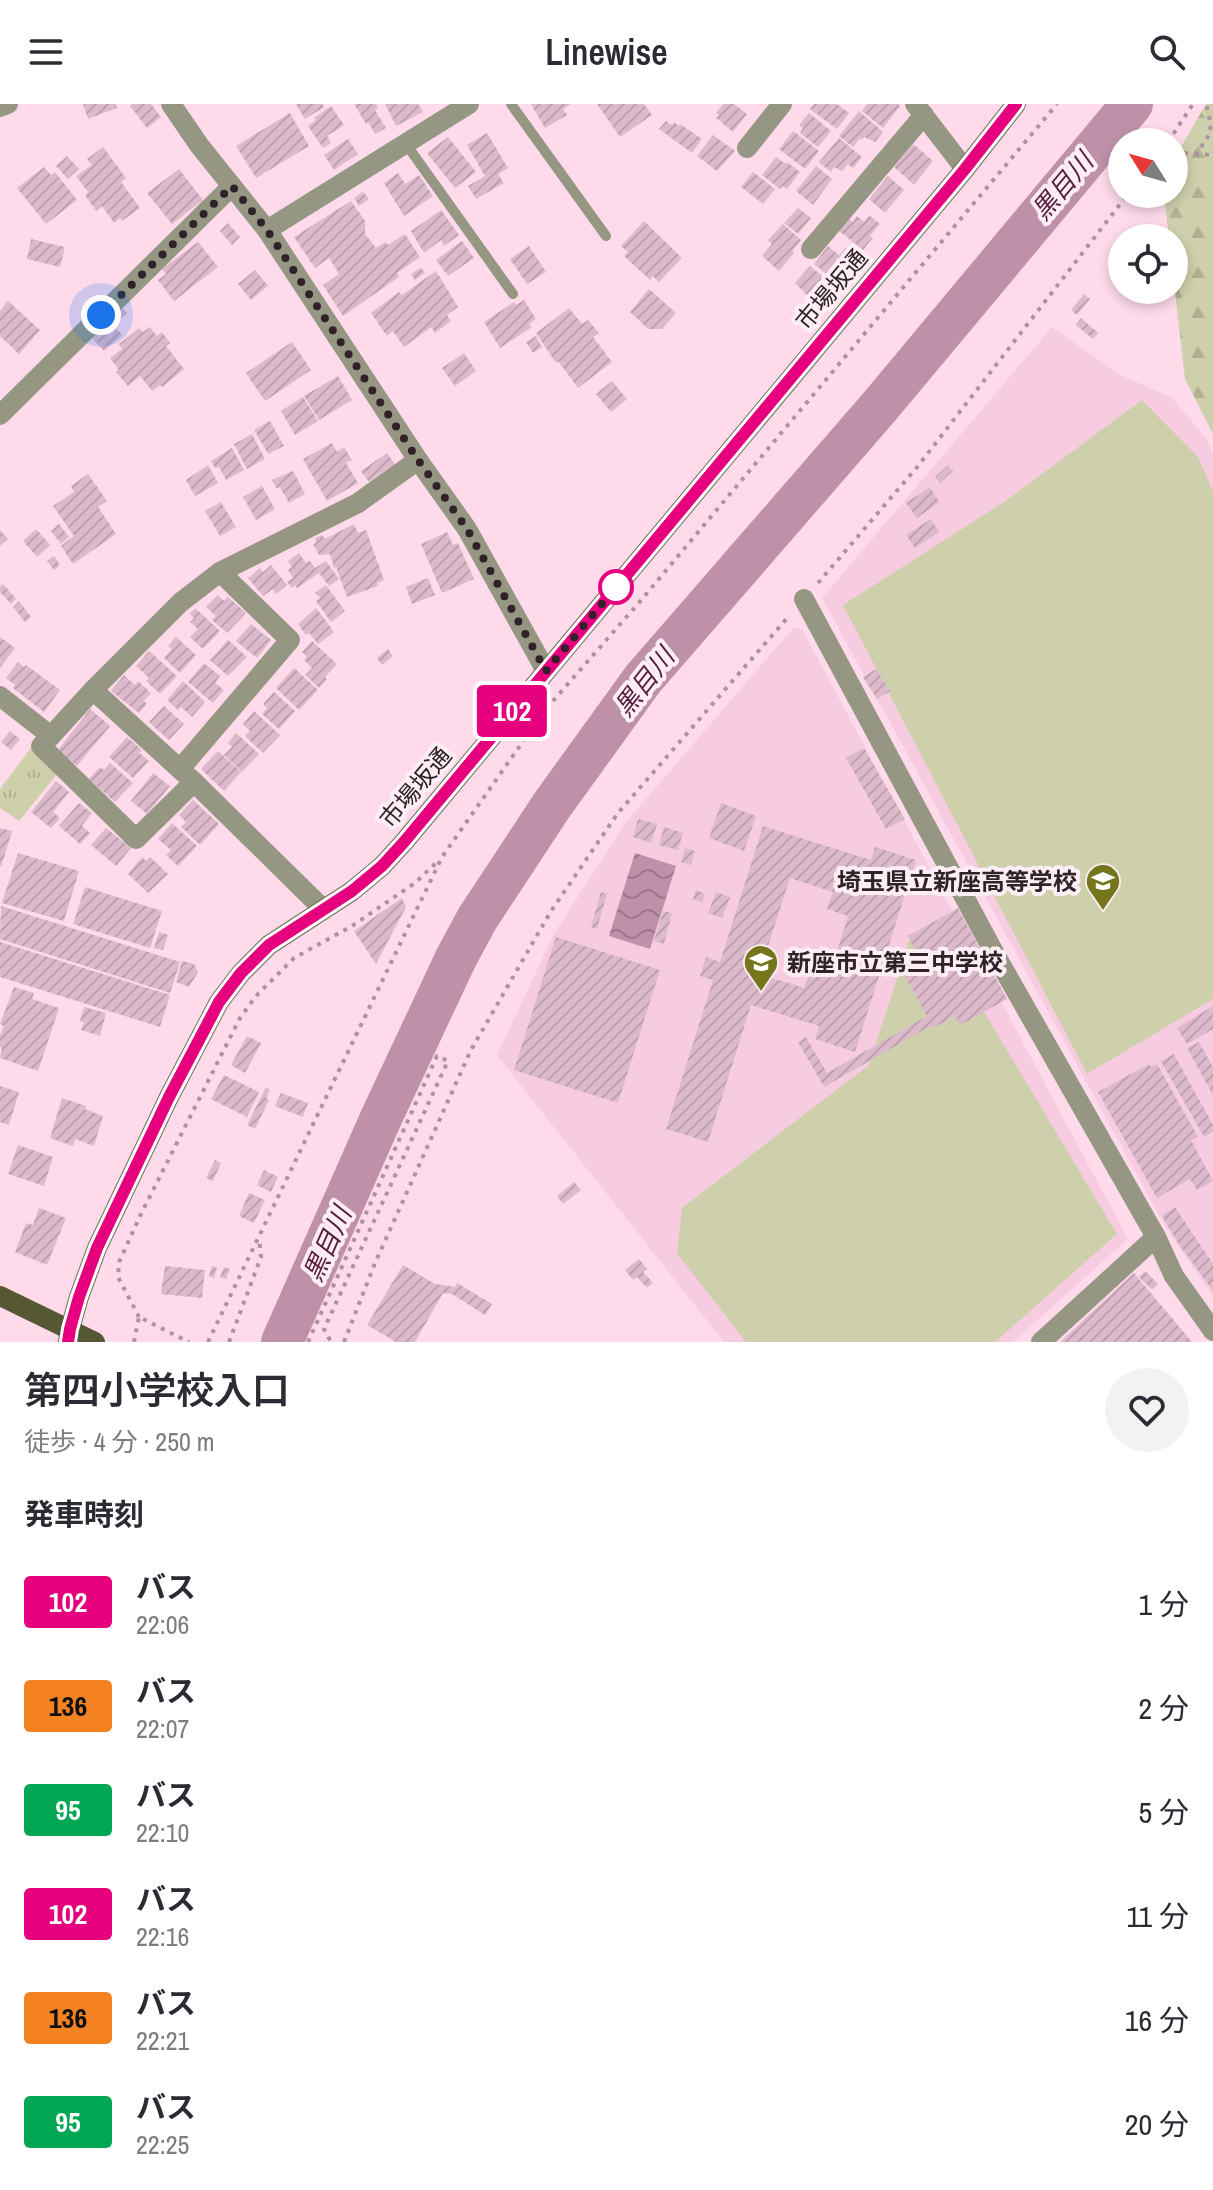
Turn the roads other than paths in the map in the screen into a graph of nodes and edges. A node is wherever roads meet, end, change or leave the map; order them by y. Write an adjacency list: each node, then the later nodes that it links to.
1 (8, 104): 7 (street)
2 (171, 104): 12 (street)
3 (469, 104): 9 (street)
4 (511, 104): 14 (lane)
5 (782, 104): 10 (street)
6 (1016, 104): 11 (street, 市場坂通)
7 (0, 107)
8 (920, 109): 11 (street); 15 (street)
9 (406, 144): 13 (street); 16 (lane)
10 (747, 148)
11 (965, 169): 21 (street, 市場坂通)
12 (232, 186): 13 (street); 17 (street)
13 (267, 230): 18 (street)
14 (606, 236)
15 (811, 249)
16 (513, 294)
17 (0, 415)
18 (418, 460): 19 (street); 21 (street)
19 (220, 572): 22 (street); 25 (street)
20 (804, 599): 27 (street)
21 (546, 671): 26 (street, 市場坂通)
22 (93, 690): 24 (street); 25 (street)
23 (0, 696): 24 (street)
24 (51, 736): 25 (street)
25 (187, 776): 26 (street)
26 (323, 909): 30 (street, 市場坂通)
27 (1156, 1237): 29 (street); 32 (street)
28 (0, 1296): 30 (main road)
29 (1213, 1331)
30 (69, 1335): 31 (main road)
31 (95, 1342)
32 (1041, 1342)

